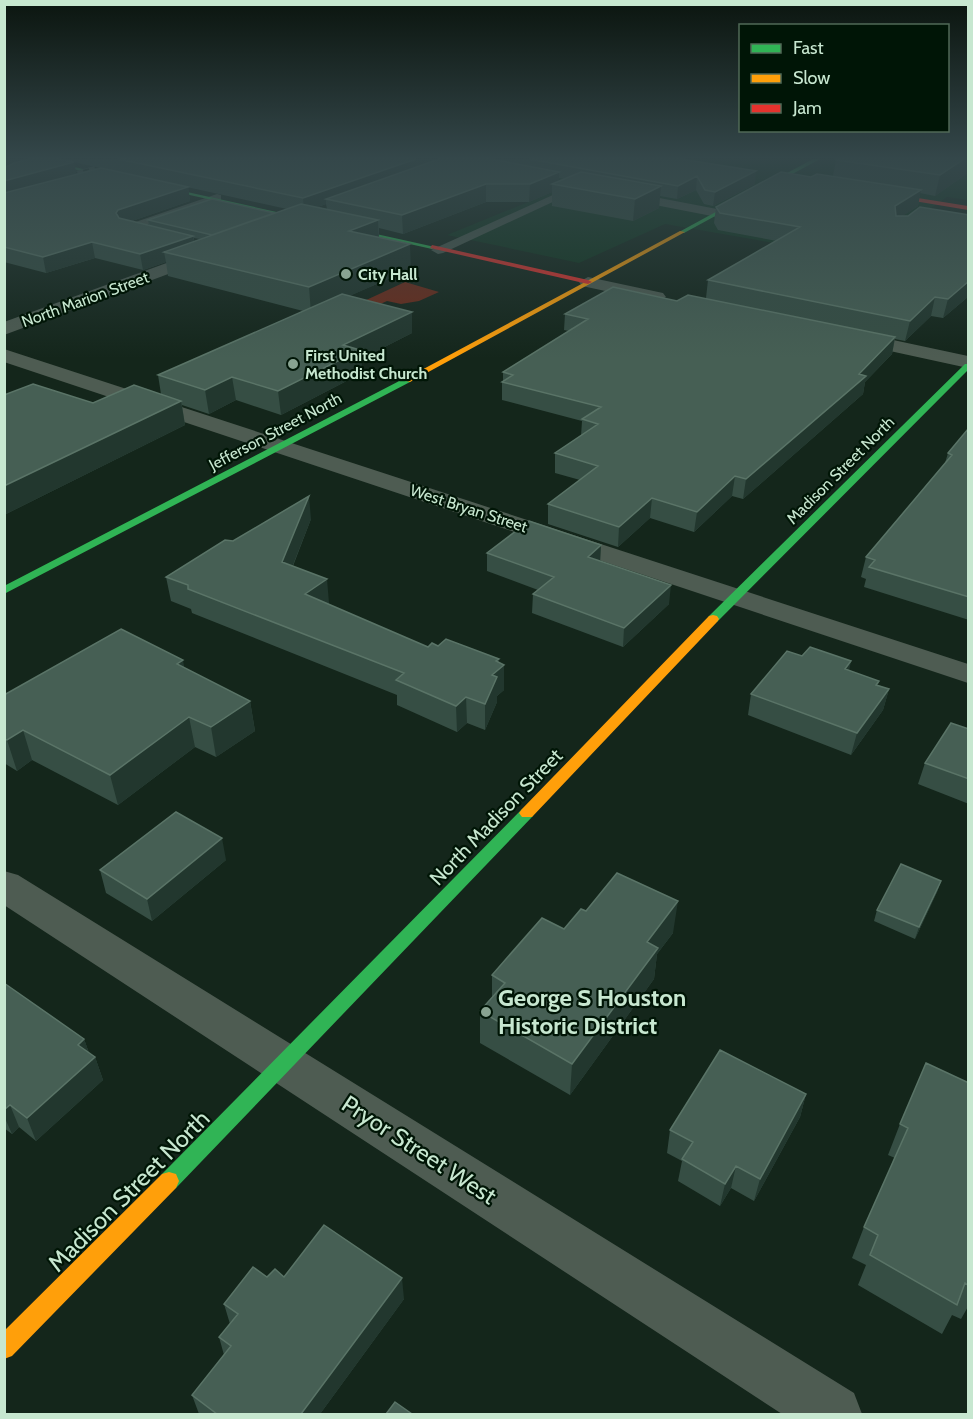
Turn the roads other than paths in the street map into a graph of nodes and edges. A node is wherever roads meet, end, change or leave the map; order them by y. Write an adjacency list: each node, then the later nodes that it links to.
1 (133, 225): 7 (lane)
2 (287, 225): 6 (street)
3 (337, 225): 10 (main road)
4 (497, 225): 10 (lane)
5 (694, 225): 11 (main road, Jefferson Street North)
6 (274, 230)
7 (161, 235)
8 (195, 244): 9 (lane)
9 (224, 248): 13 (street, North Marion Street)
10 (438, 250): 11 (main road)
11 (588, 282): 12 (street); 18 (main road, Jefferson Street North)
12 (680, 302)
13 (4, 329)
14 (830, 333): 16 (street)
15 (4, 355): 18 (street, West Bryan Street)
16 (969, 362)
17 (969, 366): 20 (main road, Madison Street North)
18 (283, 447): 19 (main road, Jefferson Street North); 20 (street, West Bryan Street)
19 (4, 591)
20 (735, 596): 21 (street, West Bryan Street); 23 (main road, North Madison Street)
21 (969, 674)
22 (4, 885): 23 (street, Pryor Street West)
23 (285, 1064): 24 (main road, Madison Street North); 25 (street, Pryor Street West)
24 (4, 1348)
25 (833, 1414)

